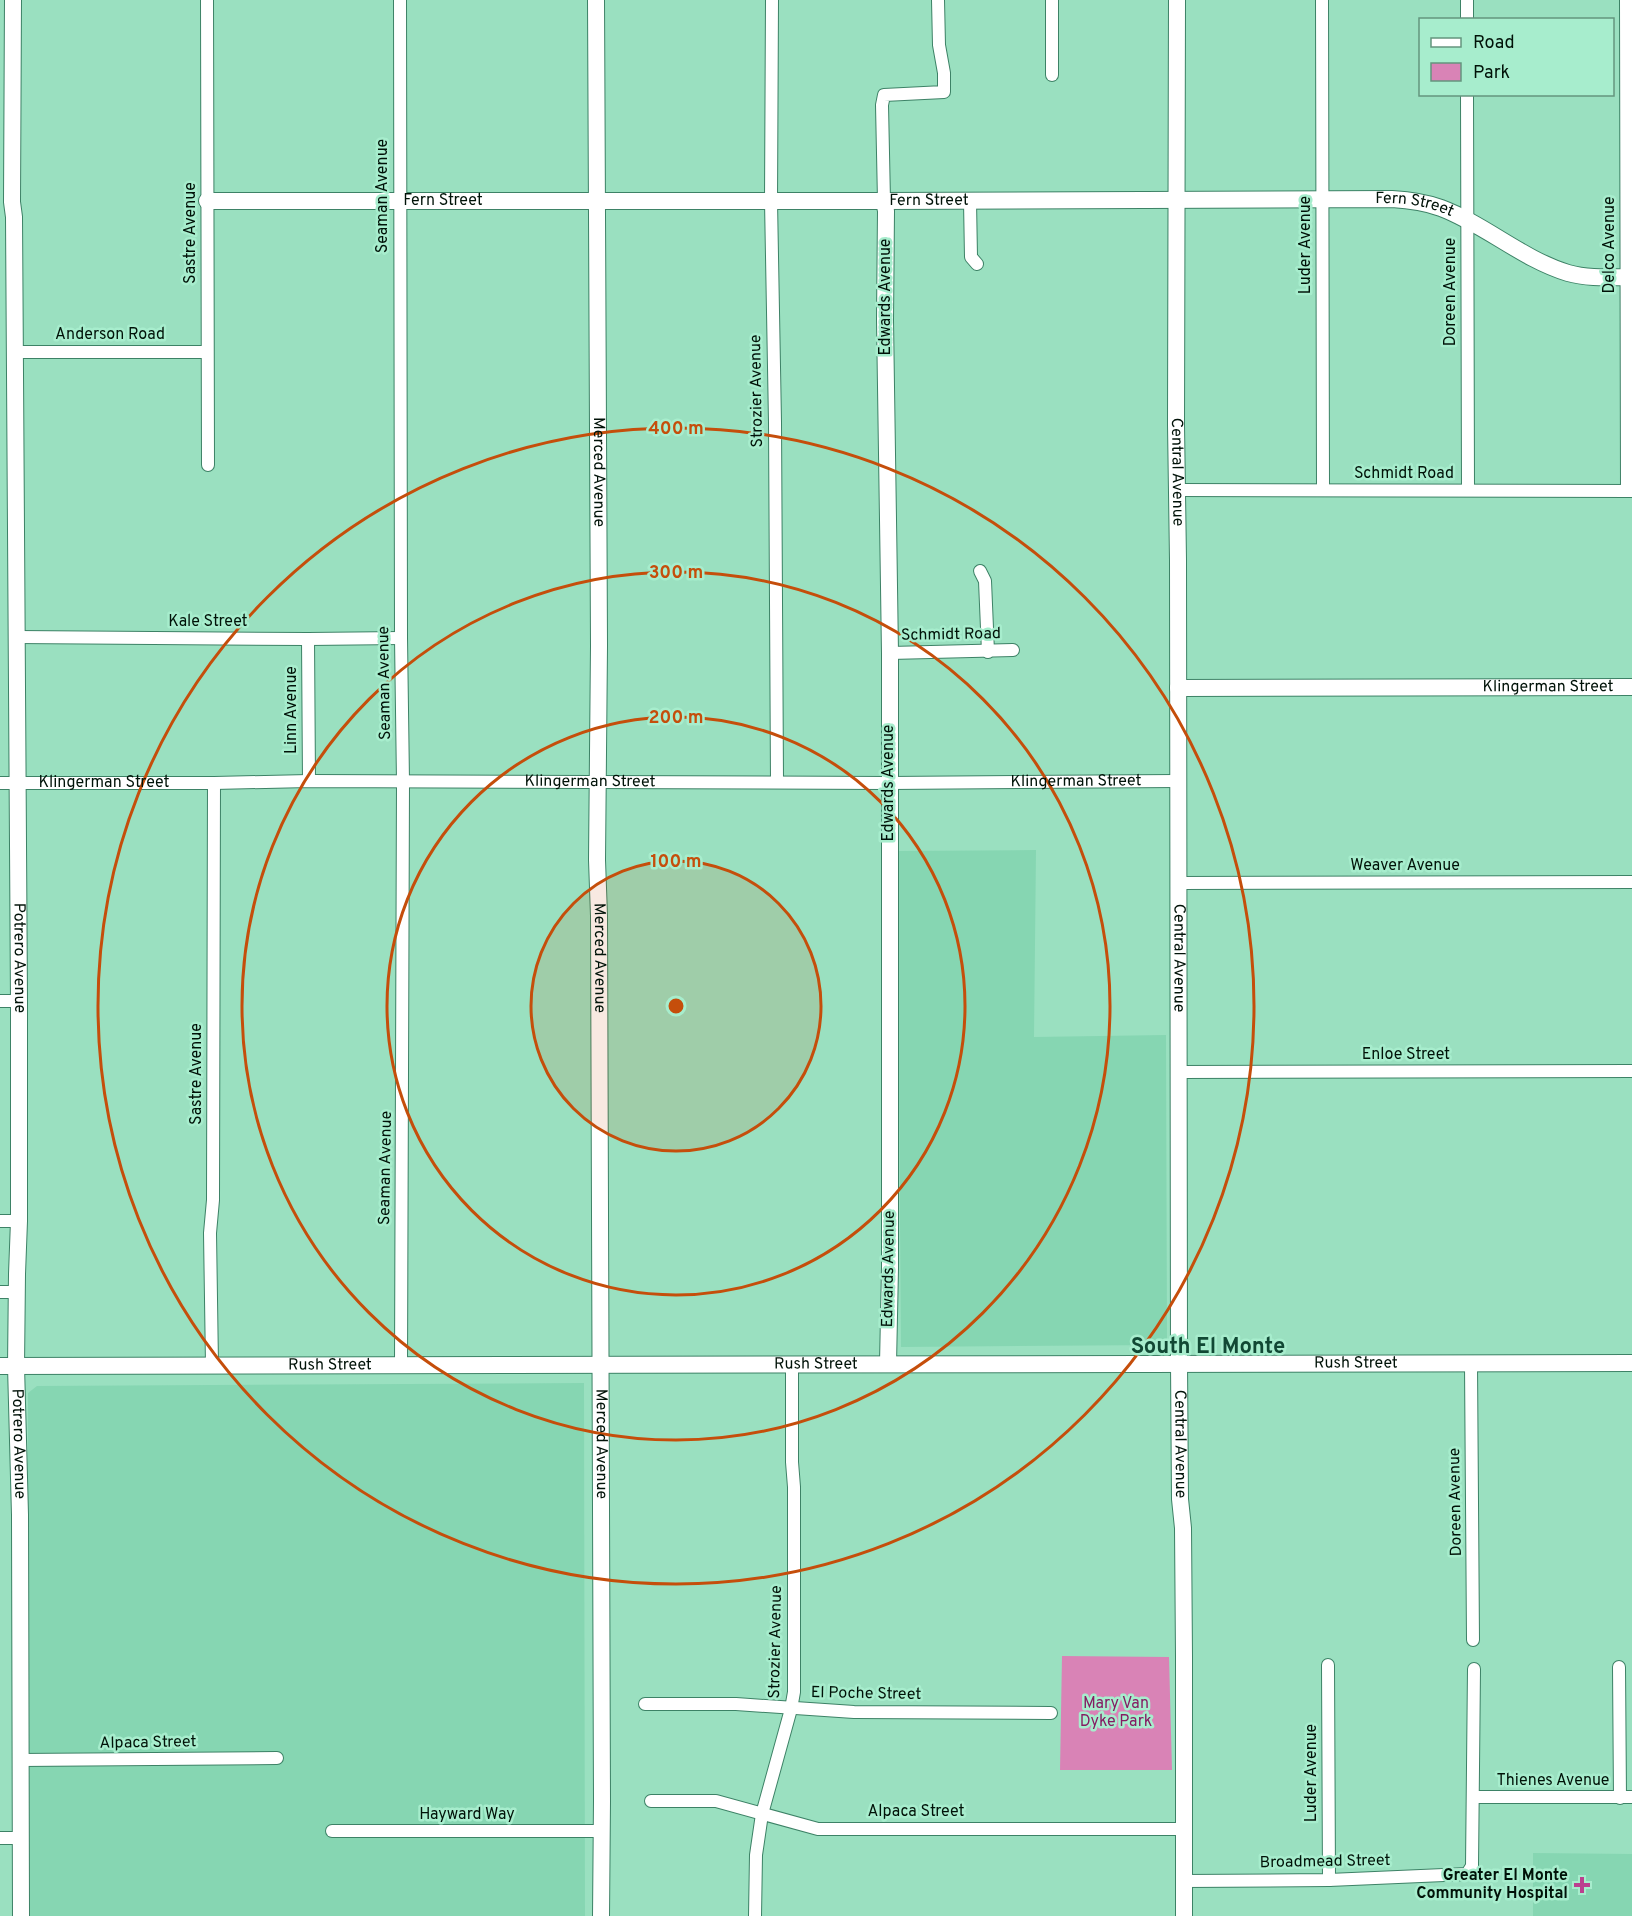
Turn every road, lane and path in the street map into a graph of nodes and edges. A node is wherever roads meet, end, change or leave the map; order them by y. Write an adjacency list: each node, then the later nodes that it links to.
1 (13, 0): 23 (street, Potrero Avenue)
2 (207, 0): 17 (street, Sastre Avenue)
3 (400, 0): 18 (street, Seaman Avenue)
4 (596, 0): 19 (street, Merced Avenue)
5 (771, 0): 20 (street, Strozier Avenue)
6 (938, 0): 21 (street)
7 (1052, 0): 13 (street)
8 (1177, 0): 15 (street, Central Avenue)
9 (1322, 0): 16 (street, Luder Avenue)
10 (1467, 0): 12 (street)
11 (1626, 0): 26 (street, Delco Avenue)
12 (1467, 18)
13 (1052, 75)
14 (1467, 96): 24 (street, Doreen Avenue)
15 (1177, 199): 16 (street, Fern Street); 22 (street, Fern Street); 30 (street, Central Avenue)
16 (1323, 199): 24 (street, Fern Street); 31 (street, Luder Avenue)
17 (207, 201): 18 (street, Fern Street); 28 (street, Sastre Avenue)
18 (400, 201): 19 (street, Fern Street); 36 (street, Seaman Avenue)
19 (596, 201): 20 (street, Fern Street); 45 (street, Merced Avenue)
20 (771, 201): 21 (street, Fern Street); 46 (street, Strozier Avenue)
21 (884, 201): 22 (street, Fern Street); 40 (street, Edwards Avenue)
22 (970, 201): 25 (street)
23 (6, 202): 27 (street, Potrero Avenue)
24 (1468, 221): 26 (street, Fern Street); 32 (street, Doreen Avenue)
25 (977, 264)
26 (1629, 277): 33 (street, Delco Avenue)
27 (14, 352): 28 (street, Anderson Road); 35 (street, Potrero Avenue)
28 (207, 352): 29 (street, Sastre Avenue)
29 (207, 465)
30 (1177, 490): 31 (street, Schmidt Road); 42 (street, Central Avenue)
31 (1323, 490): 32 (street, Schmidt Road)
32 (1468, 490): 33 (street, Schmidt Road)
33 (1630, 491)
34 (980, 571): 39 (street)
35 (16, 637): 37 (street, Kale Street); 49 (street, Potrero Avenue)
36 (401, 638): 37 (street, Kale Street); 44 (street, Seaman Avenue)
37 (308, 639): 43 (street, Linn Avenue)
38 (1013, 650): 39 (street, Schmidt Road)
39 (988, 652): 40 (street, Schmidt Road)
40 (890, 653): 51 (street, Edwards Avenue)
41 (1632, 687): 42 (street, Klingerman Street)
42 (1178, 688): 47 (street, Central Avenue)
43 (309, 781): 44 (street, Klingerman Street); 50 (street, Klingerman Street)
44 (403, 782): 45 (street, Klingerman Street); 66 (street, Seaman Avenue)
45 (597, 782): 46 (street, Klingerman Street); 67 (street, Merced Avenue)
46 (777, 782): 51 (street, Klingerman Street)
47 (1178, 782): 51 (street, Klingerman Street); 53 (street, Central Avenue)
48 (0, 783): 49 (street, Klingerman Street)
49 (18, 783): 50 (street, Klingerman Street); 55 (street, Potrero Avenue)
50 (214, 783): 65 (street, Sastre Avenue)
51 (889, 783): 62 (street, Edwards Avenue)
52 (1632, 882): 53 (street, Weaver Avenue)
53 (1178, 884): 57 (street, Central Avenue)
54 (0, 1001): 55 (street)
55 (20, 1001): 59 (street, Potrero Avenue)
56 (1632, 1071): 57 (street, Enloe Street)
57 (1179, 1072): 63 (street, Central Avenue)
58 (0, 1221): 59 (street)
59 (20, 1221): 60 (street, Potrero Avenue)
60 (8, 1292): 69 (street, Potrero Avenue)
61 (1632, 1363): 64 (street, Rush Street)
62 (888, 1364): 63 (street, Rush Street); 68 (street, Rush Street)
63 (1179, 1364): 64 (street, Rush Street); 83 (street, Central Avenue)
64 (1471, 1364): 70 (street, Doreen Avenue)
65 (212, 1365): 66 (street, Rush Street); 69 (street, Rush Street)
66 (401, 1365): 67 (street, Rush Street)
67 (600, 1365): 68 (street, Rush Street); 85 (street, Merced Avenue)
68 (792, 1365): 75 (street, Strozier Avenue)
69 (8, 1366): 78 (street, Potrero Avenue)
70 (1473, 1640)
71 (1328, 1665): 88 (street, Luder Avenue)
72 (1619, 1667): 80 (street)
73 (1474, 1669): 79 (street)
74 (645, 1704): 75 (street, El Poche Street)
75 (791, 1709): 76 (street, El Poche Street); 82 (street, Strozier Avenue)
76 (1051, 1713)
77 (276, 1758): 78 (street, Alpaca Street)
78 (19, 1761): 87 (street, Potrero Avenue)
79 (1473, 1797): 80 (street, Thienes Avenue); 88 (street, Broadmead Street)
80 (1626, 1798)
81 (651, 1801): 82 (street, Alpaca Street)
82 (762, 1814): 83 (street, Alpaca Street); 92 (street, Strozier Avenue)
83 (1184, 1829): 89 (street, Central Avenue)
84 (332, 1831): 85 (street, Hayward Way)
85 (602, 1831): 91 (street, Merced Avenue)
86 (0, 1838): 87 (street)
87 (20, 1838): 90 (street, Potrero Avenue)
88 (1329, 1880): 89 (street, Broadmead Street)
89 (1184, 1881): 93 (street, Central Avenue)
90 (21, 1916)
91 (601, 1916)
92 (755, 1916)
93 (1184, 1916)

